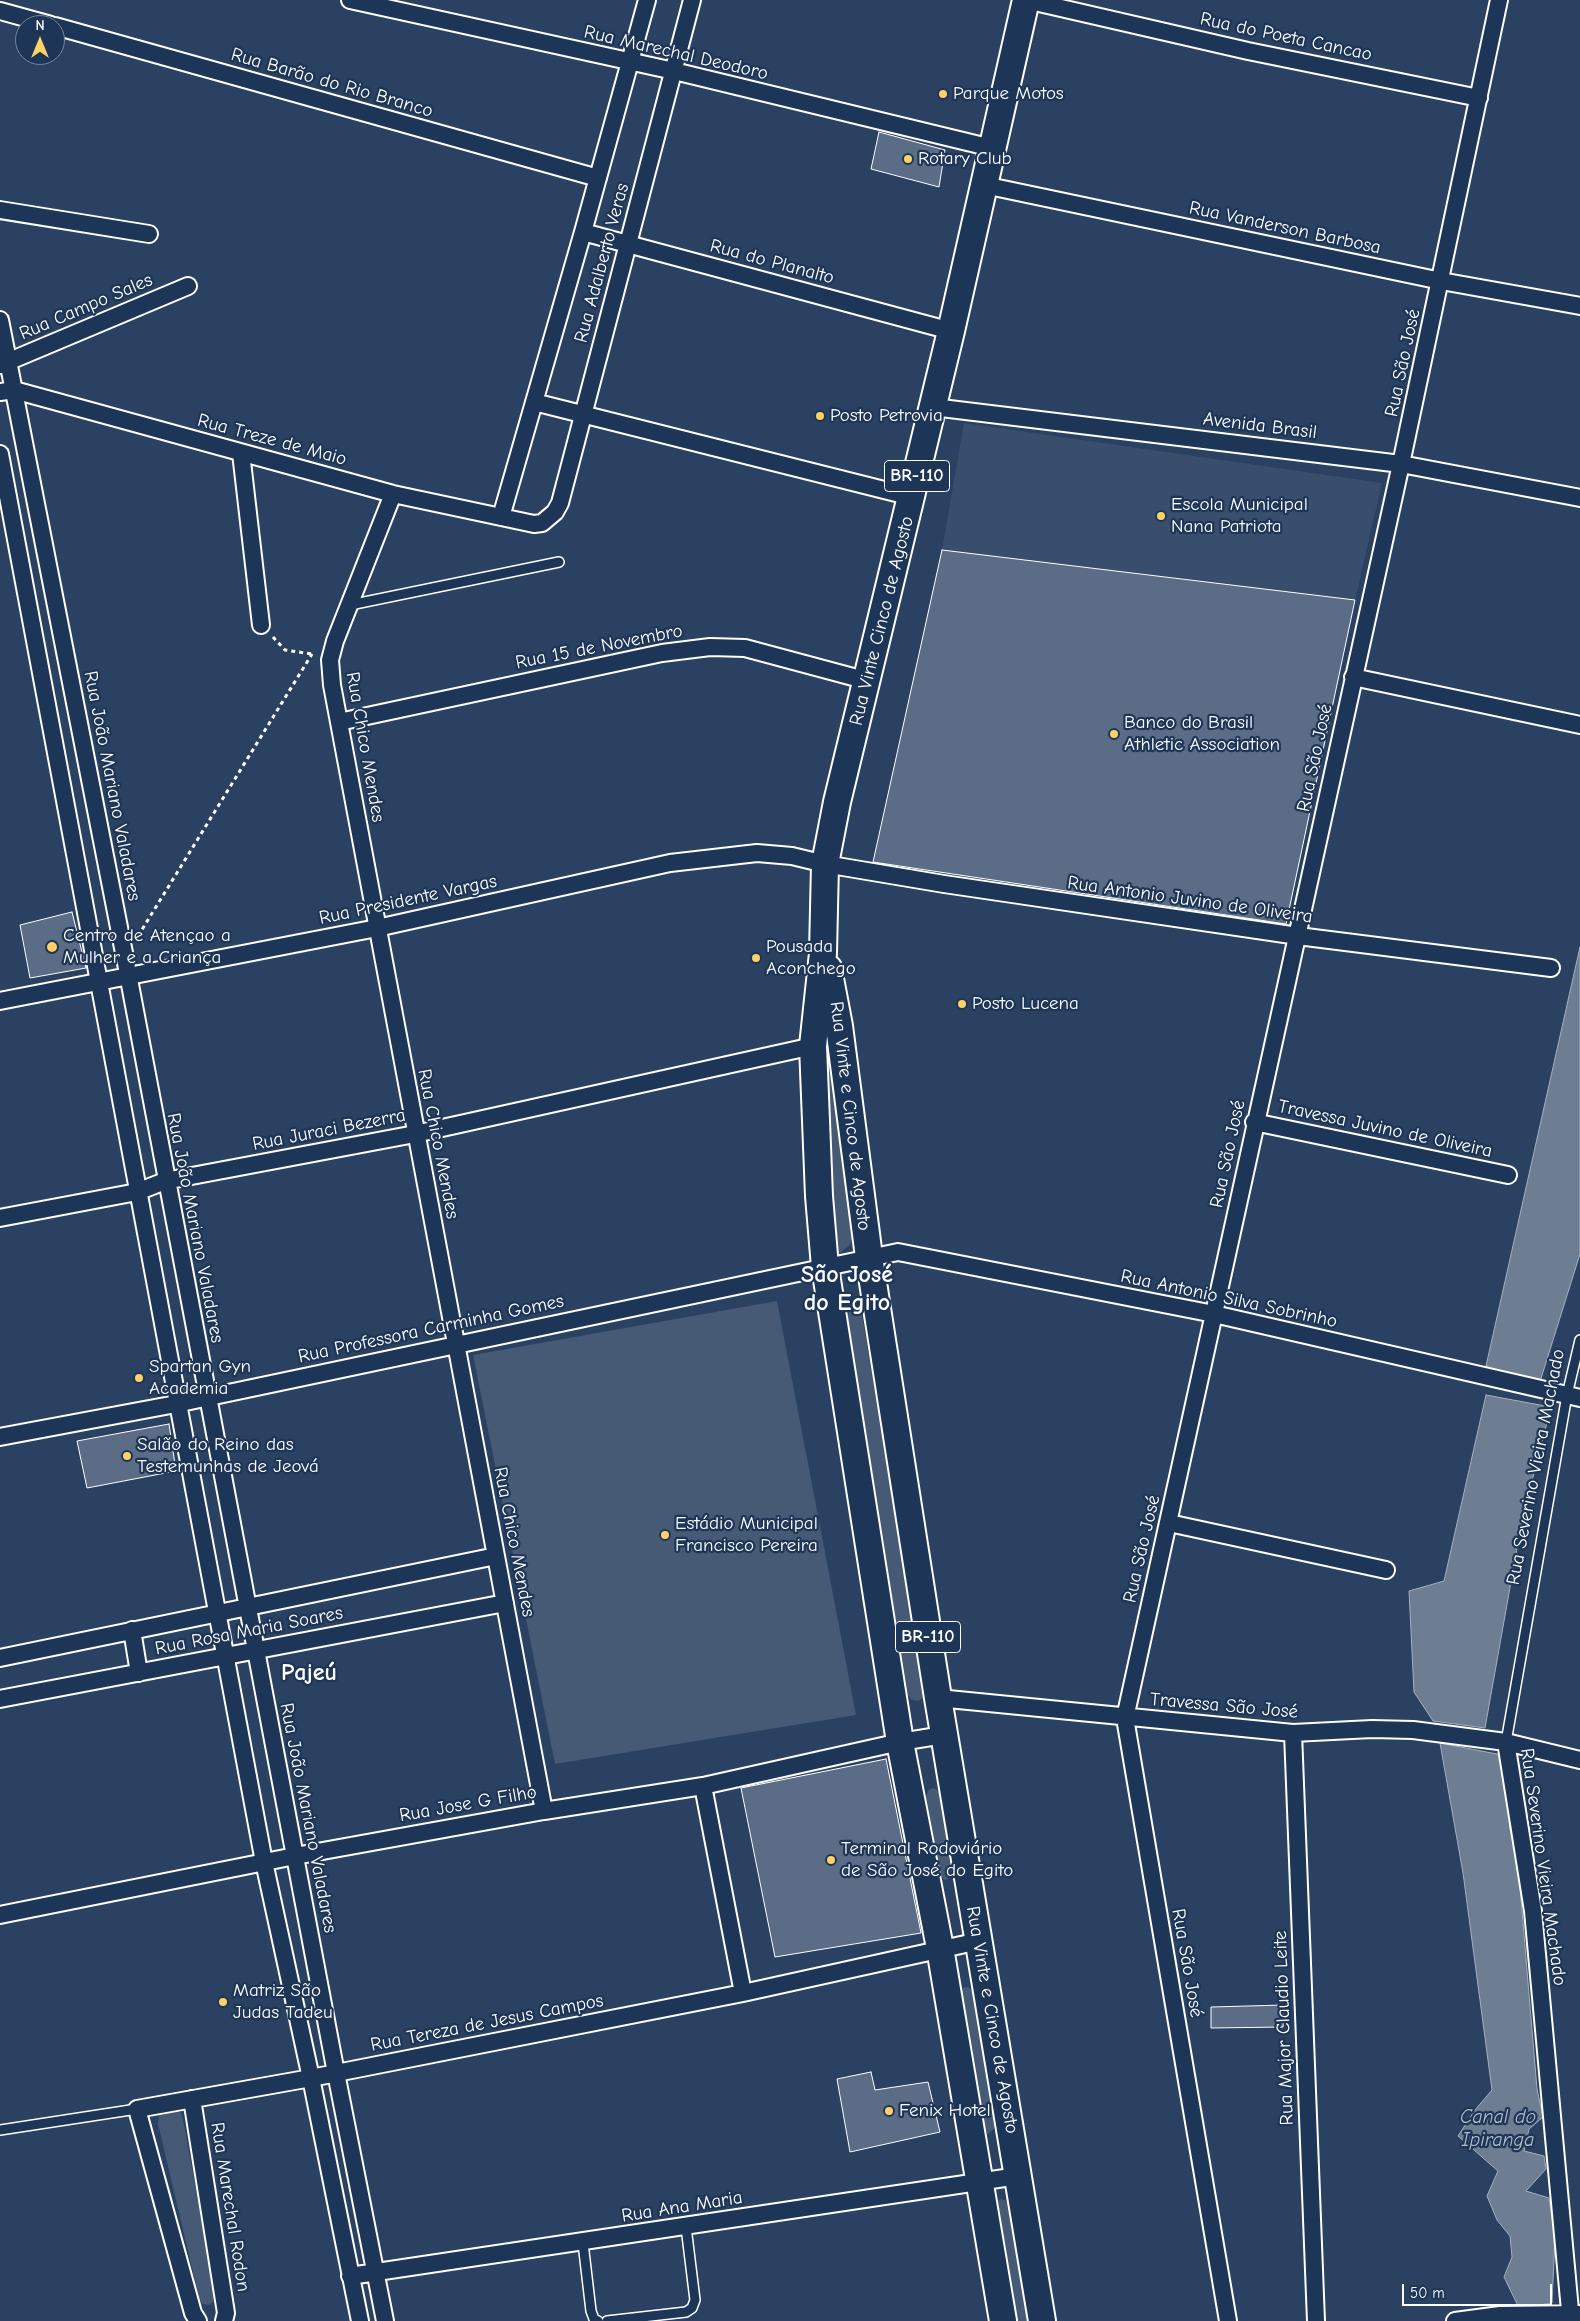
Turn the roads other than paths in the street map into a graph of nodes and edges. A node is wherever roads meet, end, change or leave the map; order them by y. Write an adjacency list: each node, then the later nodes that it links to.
1 (350, 0): 6 (street, Rua Marechal Deodoro)
2 (646, 0): 10 (street, Rua Adalberto Veras)
3 (692, 0): 11 (street, Rua Adalberto Veras)
4 (1026, 0): 12 (street, Rua do Poeta Cancao); 13 (main road, Rua Vinte Cinco de Agosto / BR-110)
5 (1499, 0): 12 (street, Rua São José)
6 (380, 4): 10 (street, Rua Marechal Deodoro)
7 (0, 10): 8 (street)
8 (17, 15)
9 (65, 29): 14 (street, Rua Barão do Rio Branco)
10 (629, 62): 11 (street, Rua Marechal Deodoro); 14 (street, Rua Adalberto Veras)
11 (674, 71): 13 (street, Rua Marechal Deodoro); 19 (street, Rua Adalberto Veras)
12 (1479, 98): 20 (street, Rua São José)
13 (992, 148): 15 (main road, Rua Vinte Cinco de Agosto / BR-110)
14 (598, 178): 17 (street, Rua Adalberto Veras)
15 (984, 185): 20 (street, Rua Vanderson Barbosa); 24 (main road, Rua Vinte Cinco de Agosto / BR-110)
16 (0, 210): 18 (street)
17 (583, 232): 19 (street, Rua do Planalto); 27 (street, Rua Adalberto Veras)
18 (149, 234)
19 (628, 244): 24 (street, Rua do Planalto); 29 (street, Rua Adalberto Veras)
20 (1441, 281): 22 (street, Rua Vanderson Barbosa); 32 (street, Rua São José)
21 (188, 286): 25 (street, Rua Campo Sales)
22 (1580, 306)
23 (0, 320): 25 (street, Rua João Mariano Valadares)
24 (951, 331): 28 (main road, Rua Vinte Cinco de Agosto / BR-110)
25 (4, 363): 26 (street, Rua João Mariano Valadares)
26 (7, 391): 30 (street, Rua Treze de Maio); 50 (street, Rua João Mariano Valadares)
27 (534, 402): 29 (street); 36 (street, Rua Adalberto Veras)
28 (932, 406): 32 (street, Avenida Brasil); 34 (main road, Rua Vinte Cinco de Agosto / BR-110)
29 (582, 414): 34 (street); 37 (street, Rua Adalberto Veras)
30 (241, 453): 33 (street, Rua Treze de Maio); 40 (street)
31 (0, 454): 51 (street)
32 (1401, 464): 35 (street, Avenida Brasil); 41 (street, Rua São José)
33 (393, 494): 36 (street, Rua Treze de Maio); 39 (street, Rua Chico Mendes)
34 (912, 497): 42 (main road, Rua Vinte Cinco de Agosto / BR-110)
35 (1580, 498)
36 (501, 517): 37 (street, Rua Treze de Maio)
37 (534, 524)
38 (559, 562): 39 (lane)
39 (350, 606): 43 (street, Rua Chico Mendes)
40 (261, 625)
41 (1352, 677): 44 (street); 47 (street, Rua São José)
42 (868, 680): 43 (street, Rua 15 de Novembro); 45 (main road, Rua Vinte Cinco de Agosto / BR-110)
43 (338, 722): 46 (street, Rua Chico Mendes)
44 (1580, 725)
45 (825, 864): 46 (street, Rua Presidente Vargas); 47 (street, Rua Antonio Juvino de Oliveira); 48 (main road, Rua Vinte Cinco de Agosto / BR-110)
46 (377, 928): 50 (street, Rua Presidente Vargas); 55 (street, Rua Chico Mendes)
47 (1298, 936): 49 (street, Rua Antonio Juvino de Oliveira); 54 (street, Rua São José)
48 (823, 953): 53 (main road, Rua Vinte e Cinco de Agosto / BR-110); 60 (main road, Rua Vinte e Cinco de Agosto / BR-110)
49 (1551, 968)
50 (128, 977): 51 (street, Rua Presidente Vargas); 57 (street, Rua João Mariano Valadares)
51 (98, 983): 52 (street, Rua Presidente Vargas); 58 (street)
52 (0, 1001)
53 (812, 1046): 55 (street, Rua Juraci Bezerra); 61 (main road, Rua Vinte e Cinco de Agosto / BR-110)
54 (1254, 1122): 56 (street, Travessa Juvino de Oliveira); 62 (street, Rua São José)
55 (415, 1134): 57 (street, Rua Juraci Bezerra); 64 (street, Rua Chico Mendes)
56 (1508, 1175)
57 (166, 1181): 58 (street, Rua Juraci Bezerra); 65 (street, Rua João Mariano Valadares)
58 (137, 1192): 59 (street, Rua Juraci Bezerra); 67 (street)
59 (0, 1218)
60 (869, 1258): 61 (street, Rua Professora Carminha Gomes); 62 (street, Rua Antonio Silva Sobrinho); 80 (main road, Rua Vinte e Cinco de Agosto / BR-110)
61 (825, 1267): 64 (street, Rua Professora Carminha Gomes); 85 (main road, Rua Vinte e Cinco de Agosto / BR-110)
62 (1214, 1314): 66 (street, Rua Antonio Silva Sobrinho); 69 (street, Rua São José)
63 (1580, 1340): 66 (lane, Rua Severino Vieira Machado)
64 (456, 1344): 65 (street, Rua Professora Carminha Gomes); 70 (street, Rua Chico Mendes)
65 (207, 1396): 67 (street, Rua Professora Carminha Gomes); 73 (street, Rua João Mariano Valadares)
66 (1574, 1396): 86 (lane, Rua Severino Vieira Machado)
67 (176, 1404): 68 (street, Rua Professora Carminha Gomes); 74 (street)
68 (0, 1437)
69 (1169, 1523): 71 (street); 82 (street, Rua São José)
70 (496, 1556): 72 (street, Rua Chico Mendes); 73 (street, Rua Rosa Maria Soares)
71 (1386, 1570)
72 (505, 1603): 76 (street, Rua Rosa Maria Soares); 89 (street, Rua Chico Mendes)
73 (247, 1607): 74 (street, Rua Rosa Maria Soares); 76 (street, Rua João Mariano Valadares)
74 (218, 1614): 75 (street, Rua Rosa Maria Soares); 77 (street)
75 (132, 1630): 78 (street, Rua Rosa Maria Soares); 79 (street)
76 (257, 1649): 77 (street, Rua Rosa Maria Soares); 90 (street, Rua João Mariano Valadares)
77 (226, 1656): 79 (street, Rua Rosa Maria Soares); 91 (street)
78 (0, 1658)
79 (139, 1673): 81 (street, Rua Rosa Maria Soares)
80 (938, 1698): 82 (street, Travessa São José); 84 (main road, Rua Vinte e Cinco de Agosto / BR-110)
81 (0, 1699)
82 (1125, 1718): 83 (street, Travessa São José); 117 (street, Rua São José)
83 (1293, 1733): 86 (street, Travessa São José); 118 (street, Rua Major Claudio Leite)
84 (944, 1735): 85 (street, Rua Jose G Filho); 93 (main road, Rua Vinte e Cinco de Agosto / BR-110)
85 (900, 1742): 88 (street, Rua Jose G Filho); 94 (main road, Rua Vinte e Cinco de Agosto / BR-110)
86 (1506, 1742): 87 (street, Travessa São José); 107 (street, Rua Severino Vieira Machado)
87 (1580, 1760)
88 (703, 1786): 89 (street, Rua Jose G Filho); 95 (street)
89 (544, 1811): 90 (street, Rua Jose G Filho)
90 (295, 1856): 91 (street, Rua Jose G Filho); 96 (street, Rua João Mariano Valadares)
91 (264, 1862): 92 (street, Rua Jose G Filho); 97 (street)
92 (0, 1915)
93 (979, 1941): 94 (street, Rua Tereza de Jesus Campos); 101 (main road, Rua Vinte e Cinco de Agosto / BR-110)
94 (940, 1948): 95 (street, Rua Tereza de Jesus Campos); 102 (main road, Rua Vinte e Cinco de Agosto / BR-110)
95 (743, 1994): 96 (street, Rua Tereza de Jesus Campos)
96 (336, 2072): 97 (street, Rua Tereza de Jesus Campos); 105 (street, Rua João Mariano Valadares)
97 (311, 2078): 98 (street, Rua Tereza de Jesus Campos); 106 (street)
98 (192, 2099): 99 (street, Rua Tereza de Jesus Campos); 110 (street, Rua Marechal Rodon)
99 (137, 2109): 100 (lane, Rua Tereza de Jesus Campos); 109 (street)
100 (0, 2130)
101 (1018, 2176): 102 (street, Rua Ana Maria); 116 (main road, Rua Vinte e Cinco de Agosto / BR-110)
102 (980, 2182): 103 (street, Rua Ana Maria); 115 (main road, Rua Vinte e Cinco de Agosto / BR-110)
103 (686, 2227): 104 (street, Rua Ana Maria); 114 (lane)
104 (584, 2242): 105 (street, Rua Ana Maria); 113 (lane)
105 (375, 2272): 106 (street, Rua Ana Maria); 112 (street, Rua João Mariano Valadares)
106 (350, 2276): 111 (street)
107 (1574, 2317): 108 (street)
108 (1500, 2318): 119 (street)
109 (198, 2321)
110 (224, 2321)
111 (360, 2321)
112 (385, 2321)
113 (598, 2321)
114 (607, 2321)
115 (1003, 2321)
116 (1042, 2321)
117 (1228, 2321)
118 (1316, 2321)
119 (1455, 2321)

